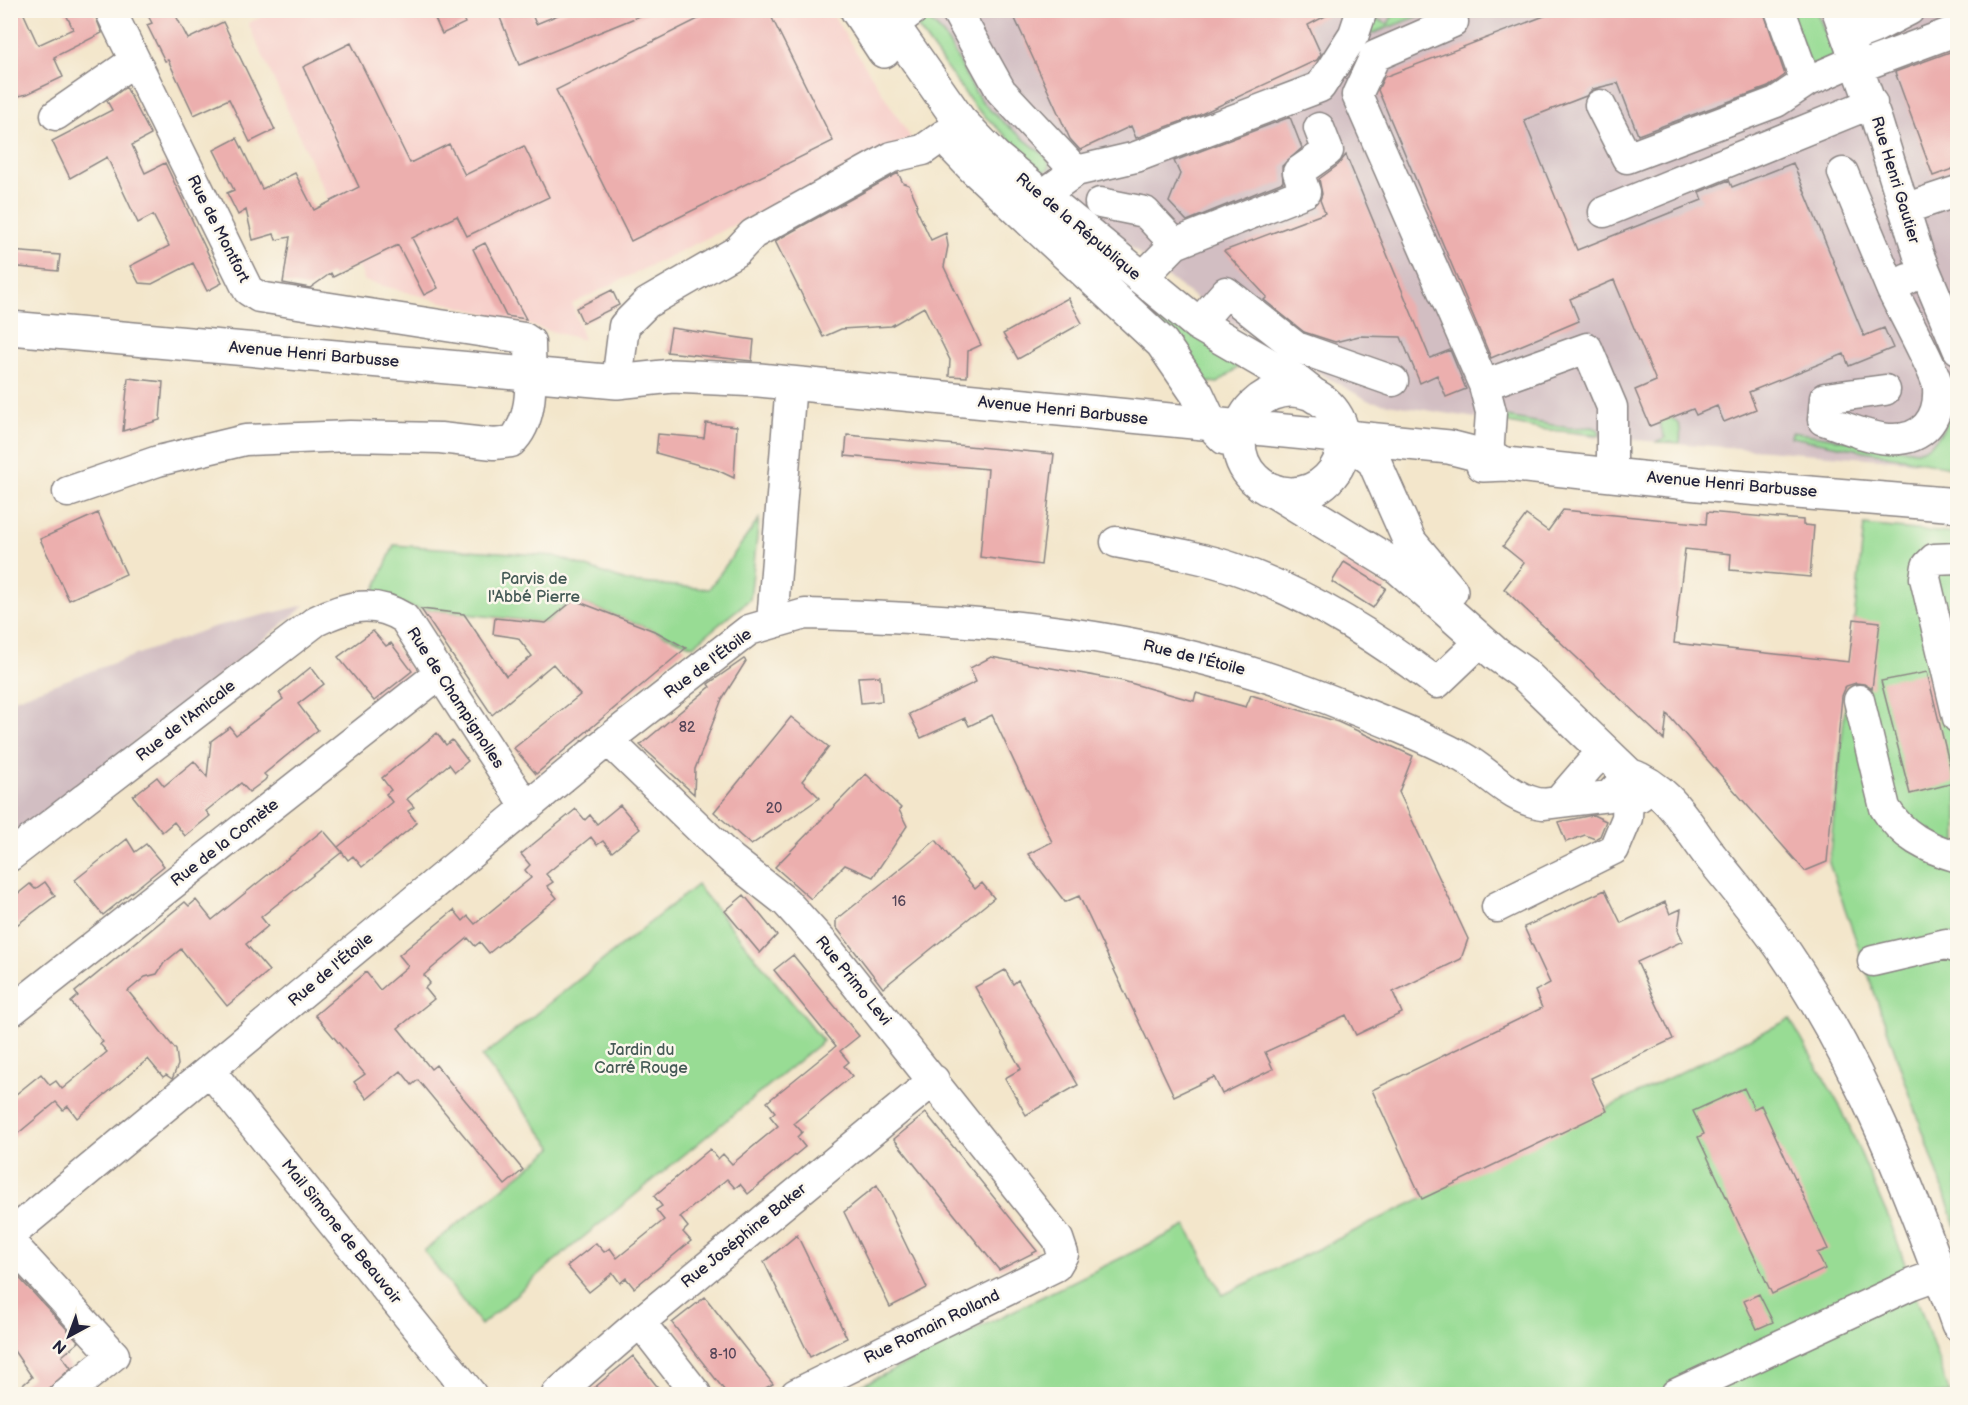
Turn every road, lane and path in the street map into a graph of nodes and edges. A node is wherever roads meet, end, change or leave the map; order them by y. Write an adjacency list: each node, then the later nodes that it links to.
1 (110, 10): 12 (street, Rue de Montfort)
2 (857, 10): 18 (main road, Rue de la République)
3 (956, 10): 19 (street)
4 (1362, 10): 19 (street)
5 (1449, 10): 37 (street)
6 (1780, 10): 13 (street)
7 (1836, 10): 11 (street, Rue Henri Gautier)
8 (1907, 11): 11 (street)
9 (896, 15): 23 (main road, Rue de la République)
10 (1958, 30): 11 (street)
11 (1854, 55): 13 (street); 15 (street, Rue Henri Gautier)
12 (134, 62): 16 (street); 34 (street, Rue de Montfort)
13 (1806, 82): 14 (street)
14 (1600, 105)
15 (1875, 112): 21 (street); 25 (street, Rue Henri Gautier); 26 (street)
16 (56, 115)
17 (1319, 128): 27 (street)
18 (944, 135): 36 (street); 41 (main road, Rue de la République)
19 (1076, 171): 23 (street)
20 (1843, 173): 30 (street)
21 (1734, 178)
22 (1958, 191): 25 (street)
23 (1041, 196): 29 (main road, Rue de la République)
24 (1100, 204): 27 (street)
25 (1904, 209): 28 (street, Rue Henri Gautier)
26 (1604, 212)
27 (1175, 244): 29 (street)
28 (1925, 272): 30 (street); 33 (street, Rue Henri Gautier)
29 (1141, 279): 31 (main road, Rue de la République)
30 (1891, 288): 38 (street)
31 (1198, 324): 35 (street); 40 (main road, Rue de la République)
32 (10, 328): 34 (main road, Avenue Henri Barbusse)
33 (1954, 331)
34 (529, 374): 36 (main road, Avenue Henri Barbusse); 47 (street)
35 (1393, 381)
36 (617, 382): 39 (main road, Avenue Henri Barbusse)
37 (1484, 385): 44 (street); 45 (street)
38 (1885, 390)
39 (790, 394): 41 (main road, Avenue Henri Barbusse); 52 (street)
40 (1316, 397): 41 (main road); 42 (main road, Rue de la République)
41 (1229, 433): 42 (main road, Avenue Henri Barbusse); 46 (main road, Rue de la République)
42 (1342, 448): 43 (main road); 44 (main road, Avenue Henri Barbusse); 46 (main road)
43 (1374, 461): 44 (main road, Avenue Henri Barbusse); 54 (main road)
44 (1497, 461): 45 (main road, Avenue Henri Barbusse)
45 (1612, 475): 48 (main road, Avenue Henri Barbusse)
46 (1272, 490): 53 (main road, Rue de la République)
47 (68, 492)
48 (1958, 505)
49 (1116, 542): 53 (street)
50 (1958, 558): 57 (street)
51 (371, 605): 55 (street, Rue de Champignolles); 63 (street, Rue de l'Amicale)
52 (772, 622): 58 (street, Rue de l'Étoile); 61 (street, Rue de l'Étoile)
53 (1481, 641): 54 (main road, Rue de la République)
54 (1523, 673): 59 (main road)
55 (439, 674): 62 (street, Rue de Champignolles); 68 (street, Rue de la Comète)
56 (1859, 700): 64 (street)
57 (1958, 718)
58 (608, 740): 62 (street, Rue de l'Étoile); 70 (street, Rue Primo Levi)
59 (1605, 752): 60 (main road); 61 (street)
60 (1629, 775): 61 (street, Rue de l'Étoile); 65 (street); 74 (main road)
61 (1559, 801)
62 (527, 808): 69 (street, Rue de l'Étoile)
63 (10, 856)
64 (1958, 857)
65 (1497, 906)
66 (1958, 948): 67 (street)
67 (1873, 962)
68 (10, 1012)
69 (210, 1071): 71 (street, Rue de l'Étoile); 78 (street, Mail Simone de Beauvoir)
70 (934, 1080): 73 (street, Rue Primo Levi); 75 (street, Rue Joséphine Baker)
71 (10, 1235)
72 (10, 1242): 77 (street)
73 (1063, 1254): 81 (street, Rue Romain Rolland)
74 (1940, 1274): 76 (main road); 82 (street)
75 (640, 1322): 79 (street, Rue Joséphine Baker); 80 (street)
76 (1958, 1324)
77 (66, 1395)
78 (471, 1395)
79 (557, 1395)
80 (696, 1395)
81 (796, 1395)
82 (1676, 1395)

